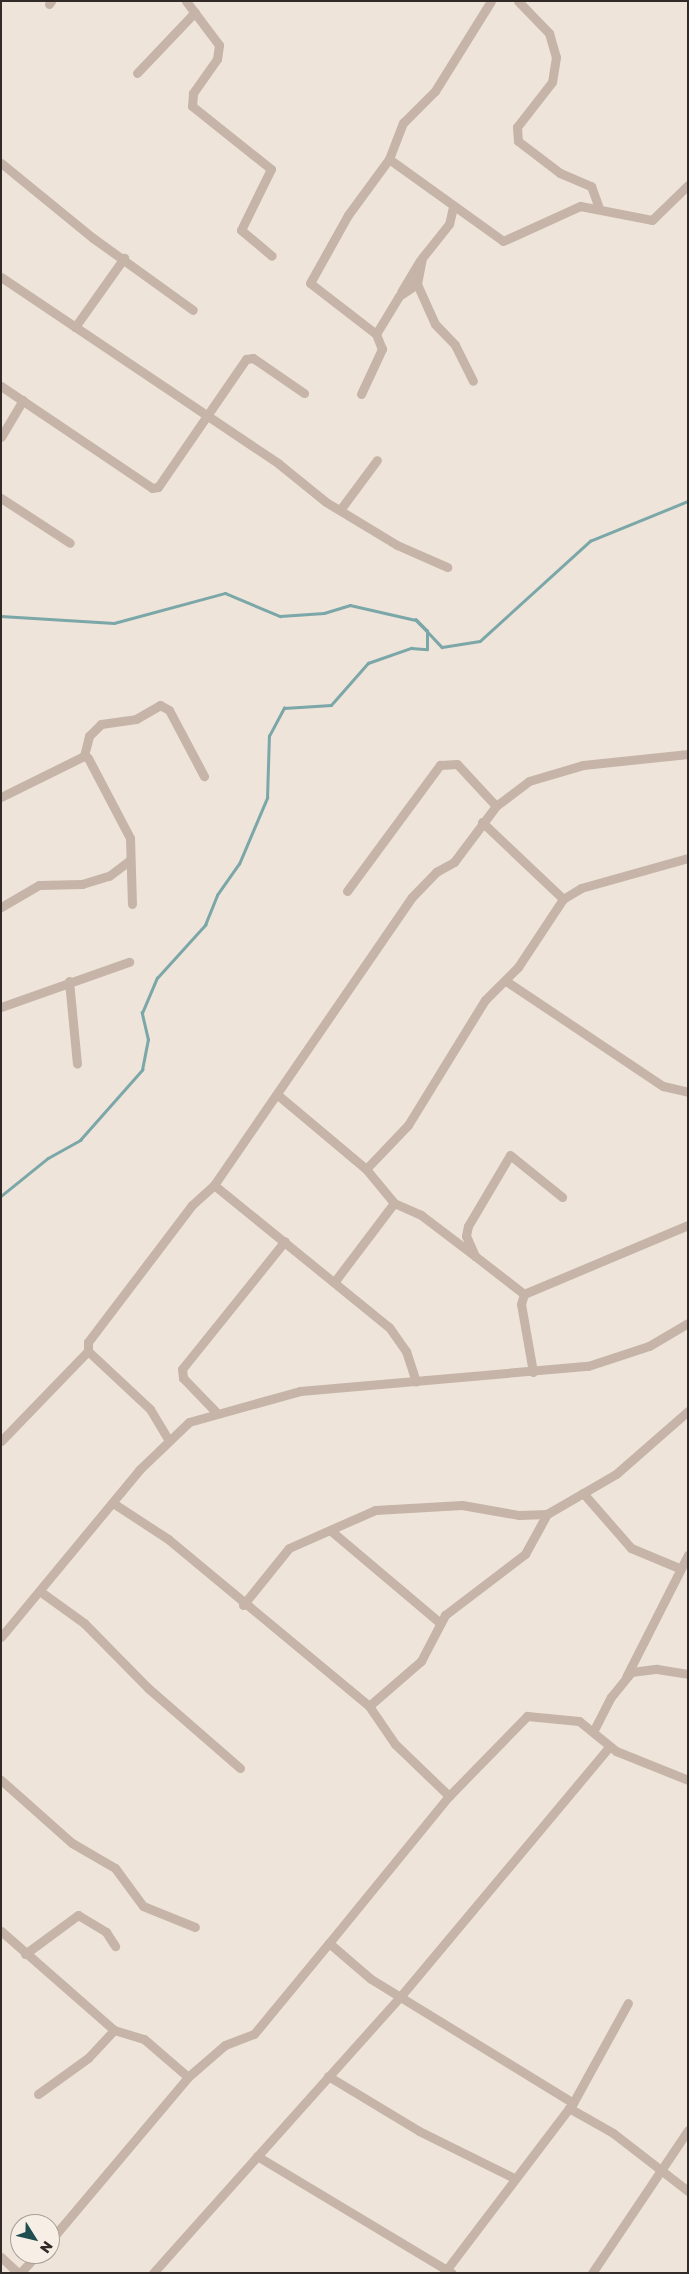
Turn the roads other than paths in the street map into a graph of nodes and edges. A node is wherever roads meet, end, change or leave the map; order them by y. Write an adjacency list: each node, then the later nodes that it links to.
1 (186, 1): 4 (street)
2 (491, 1): 6 (street)
3 (518, 1): 10 (street)
4 (195, 12): 5 (street); 11 (street)
5 (137, 73)
6 (389, 159): 9 (street); 19 (street)
7 (1, 163): 12 (street)
8 (688, 184): 10 (street)
9 (453, 207): 10 (street); 13 (street)
10 (599, 208)
11 (272, 256)
12 (124, 258): 17 (street); 18 (street)
13 (422, 258): 15 (street); 16 (street)
14 (1, 277): 18 (street)
15 (417, 284): 16 (street); 20 (street)
16 (399, 296): 19 (street)
17 (193, 310)
18 (75, 327): 25 (street)
19 (376, 334): 23 (street)
20 (473, 381)
21 (1, 386): 24 (street)
22 (304, 393): 25 (street)
23 (361, 394)
24 (24, 400): 25 (street); 26 (street)
25 (207, 416): 29 (street)
26 (1, 437)
27 (376, 460): 29 (street)
28 (1, 498): 30 (street)
29 (340, 510): 31 (street)
30 (70, 543)
31 (447, 567)
32 (688, 754): 36 (street)
33 (84, 756): 34 (street); 35 (street); 39 (street)
34 (204, 776)
35 (1, 797)
36 (496, 806): 37 (street); 40 (street)
37 (482, 822): 41 (street); 50 (street)
38 (688, 858): 41 (street)
39 (129, 861): 42 (street); 43 (street)
40 (347, 890)
41 (563, 899): 46 (street)
42 (132, 904)
43 (1, 907)
44 (128, 962): 45 (street)
45 (69, 981): 47 (street); 48 (street)
46 (506, 981): 49 (street); 51 (street)
47 (1, 1007)
48 (78, 1064)
49 (688, 1092)
50 (278, 1096): 51 (street); 52 (street)
51 (366, 1169): 54 (street)
52 (214, 1185): 56 (street); 61 (street)
53 (562, 1197): 57 (street)
54 (394, 1203): 57 (street); 58 (street)
55 (688, 1225): 59 (street)
56 (285, 1241): 58 (street); 64 (street)
57 (475, 1256): 59 (street)
58 (335, 1281): 63 (street)
59 (524, 1294): 62 (street)
60 (688, 1323): 62 (street)
61 (88, 1351): 66 (street); 67 (street)
62 (533, 1372): 63 (street)
63 (416, 1381): 64 (street)
64 (215, 1411): 66 (street)
65 (688, 1411): 68 (street)
66 (168, 1439): 69 (street)
67 (1, 1441)
68 (583, 1493): 70 (street); 73 (street)
69 (113, 1503): 74 (street); 75 (street)
70 (548, 1514): 71 (street); 76 (street)
71 (330, 1530): 75 (street); 76 (street)
72 (688, 1555): 73 (street)
73 (679, 1568): 79 (street)
74 (40, 1592): 77 (street); 83 (street)
75 (243, 1605): 80 (street)
76 (439, 1622): 80 (street)
77 (1, 1637)
78 (688, 1674): 79 (street)
79 (626, 1677): 81 (street)
80 (369, 1706): 86 (street)
81 (594, 1730): 82 (street); 86 (street)
82 (610, 1747): 85 (street); 92 (street)
83 (240, 1768)
84 (1, 1780): 87 (street)
85 (688, 1780)
86 (449, 1796): 89 (street)
87 (195, 1928)
88 (1, 1931): 91 (street)
89 (329, 1943): 92 (street); 96 (street)
90 (116, 1946): 91 (street)
91 (25, 1954): 94 (street)
92 (400, 1997): 95 (street); 98 (street)
93 (628, 2003): 98 (street)
94 (114, 2030): 96 (street); 97 (street)
95 (328, 2076): 100 (street); 102 (street)
96 (188, 2077): 104 (street)
97 (38, 2094)
98 (571, 2105): 101 (street); 102 (street)
99 (688, 2130): 101 (street)
100 (257, 2156): 107 (street); 109 (street)
101 (662, 2167): 103 (street); 110 (street)
102 (514, 2178): 107 (street)
103 (688, 2191)
104 (60, 2229)
105 (1, 2257): 108 (street)
106 (28, 2264): 108 (street)
107 (448, 2272)
108 (19, 2273)
109 (153, 2273)
110 (592, 2273)

